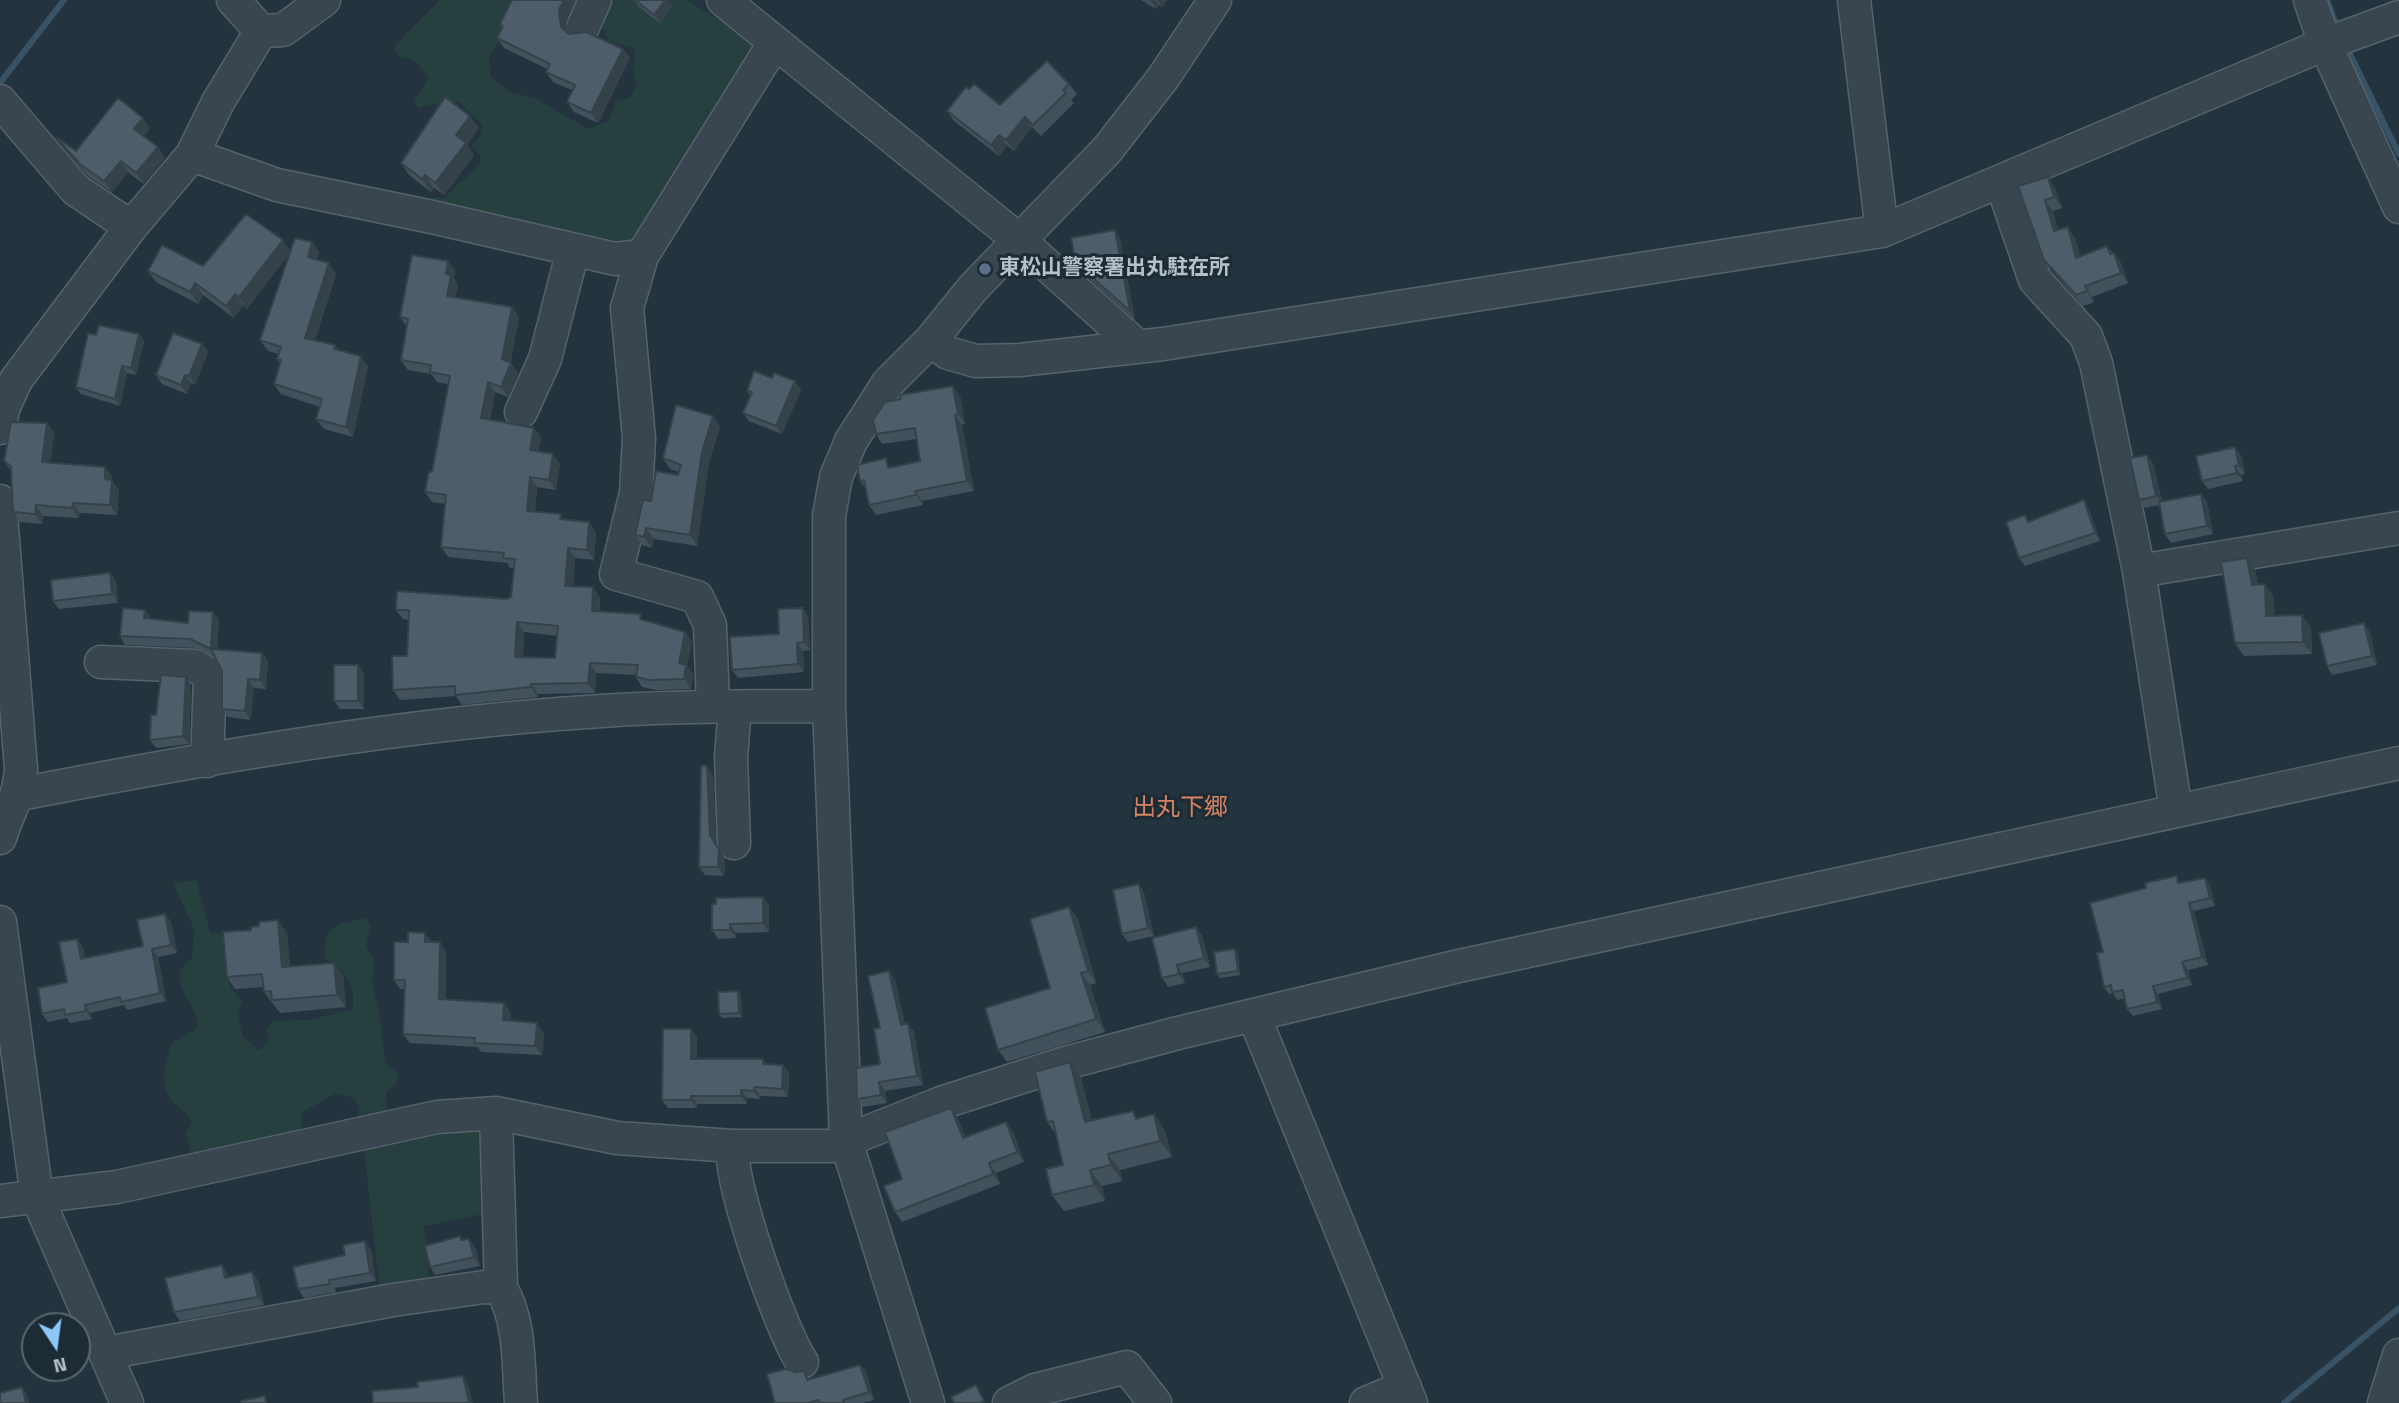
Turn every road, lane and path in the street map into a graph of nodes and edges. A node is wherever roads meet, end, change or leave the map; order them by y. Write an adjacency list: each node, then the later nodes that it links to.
1 (233, 0): 8 (street)
2 (324, 0): 8 (street)
3 (723, 0): 9 (street)
4 (1215, 0): 17 (street)
5 (1854, 0): 16 (street)
6 (2310, 0): 10 (street)
7 (2399, 17): 10 (street)
8 (261, 30): 12 (street)
9 (775, 42): 17 (street); 19 (street)
10 (2325, 44): 13 (street); 14 (street)
11 (0, 101): 15 (street)
12 (192, 155): 15 (street); 18 (street)
13 (2001, 181): 16 (street); 26 (street)
14 (2399, 207)
15 (131, 227): 23 (street)
16 (1882, 231): 21 (street)
17 (1019, 240): 20 (street); 21 (street)
18 (573, 250): 19 (street); 22 (street)
19 (642, 256): 28 (street)
20 (931, 340): 21 (street); 29 (street)
21 (1136, 345)
22 (521, 412)
23 (0, 428)
24 (0, 501): 32 (street)
25 (2399, 528): 26 (street)
26 (2139, 571): 33 (street)
27 (101, 662): 30 (street)
28 (724, 706): 29 (street); 30 (street); 35 (street)
29 (829, 706): 39 (street)
30 (207, 761): 32 (street)
31 (2399, 763): 33 (street)
32 (20, 794): 34 (street)
33 (2176, 811): 37 (street)
34 (0, 838)
35 (734, 843)
36 (0, 922): 41 (street)
37 (1254, 1016): 39 (street); 47 (street)
38 (496, 1112): 40 (street); 41 (street); 43 (street)
39 (846, 1141): 40 (street); 50 (street)
40 (733, 1146): 46 (street)
41 (37, 1197): 42 (street); 44 (street)
42 (0, 1201)
43 (501, 1288): 44 (street); 49 (street)
44 (106, 1353): 48 (street)
45 (2399, 1355): 54 (street)
46 (803, 1362)
47 (1408, 1395): 53 (street)
48 (127, 1403)
49 (521, 1403)
50 (928, 1403)
51 (1009, 1403): 52 (street)
52 (1154, 1403)
53 (1366, 1403)
54 (2384, 1403)

